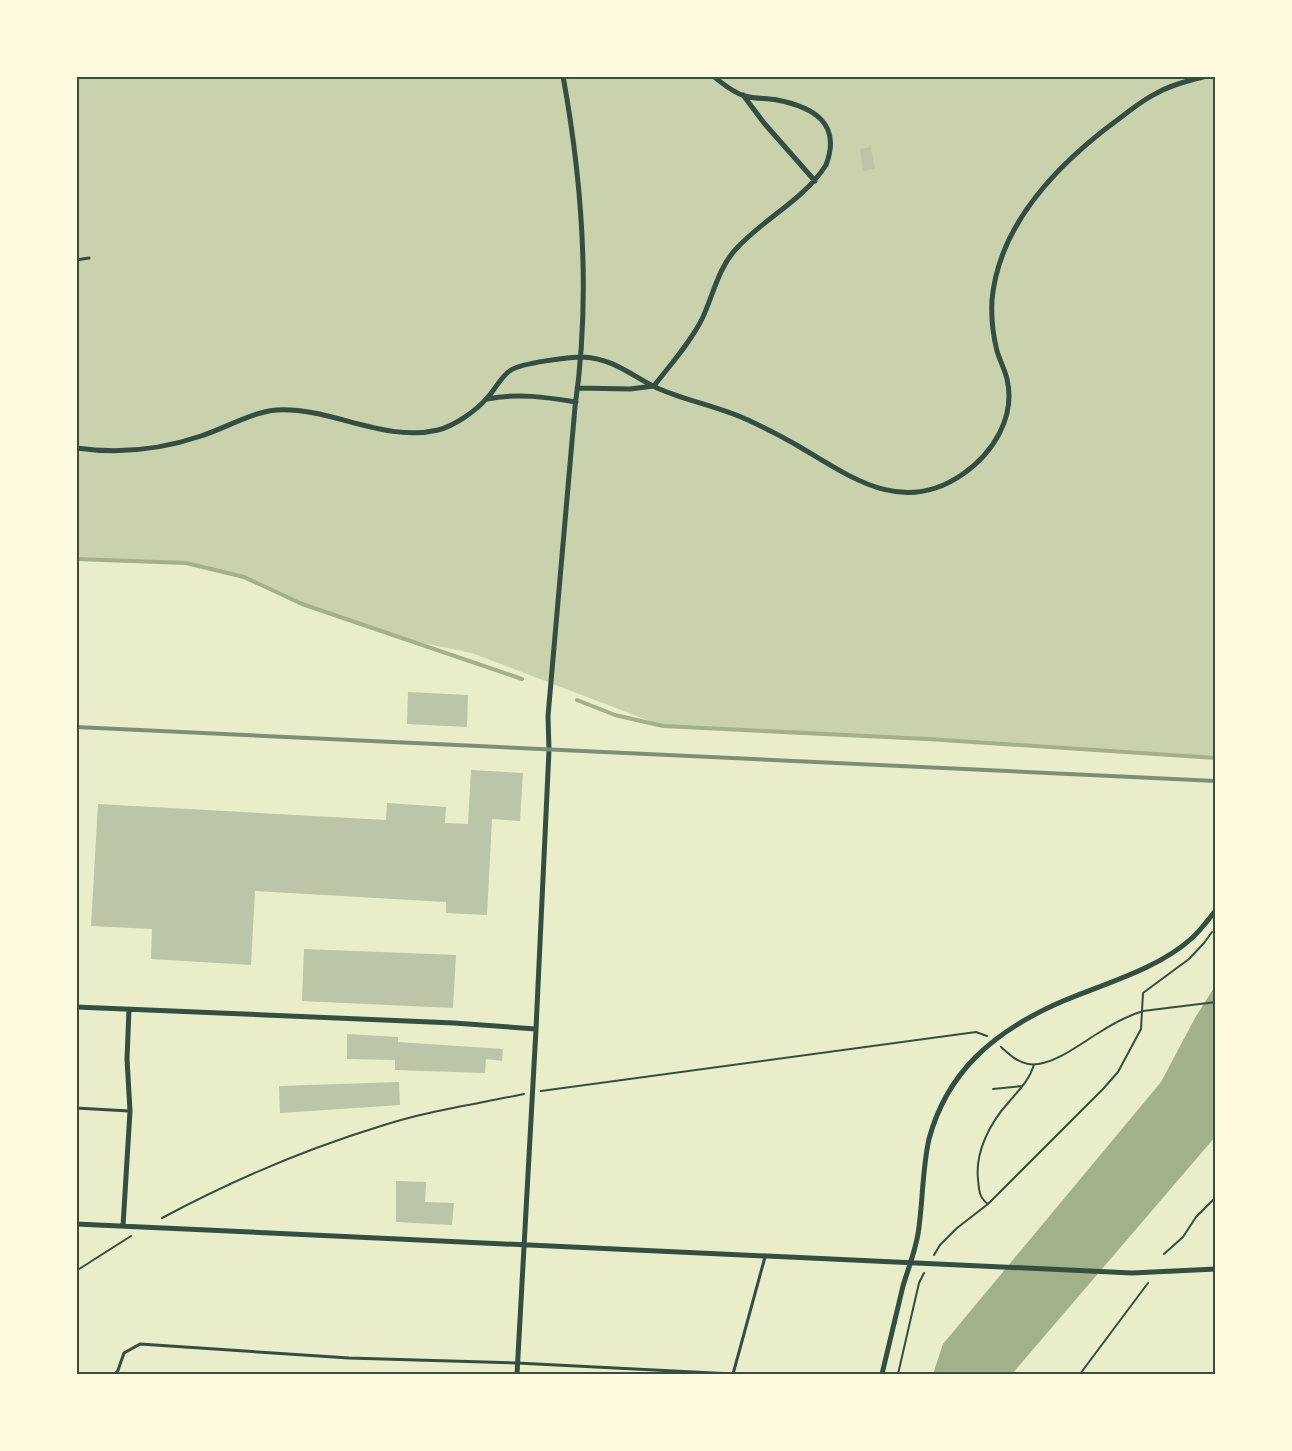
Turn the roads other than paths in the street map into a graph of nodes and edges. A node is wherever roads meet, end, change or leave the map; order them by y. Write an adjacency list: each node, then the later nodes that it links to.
1 (562, 76): 8 (street)
2 (713, 76): 4 (street)
3 (1206, 76): 9 (street)
4 (742, 95): 5 (street); 5 (street)
5 (815, 181): 9 (street)
6 (89, 258): 7 (lane)
7 (76, 260)
8 (581, 357): 9 (street); 10 (street); 11 (street)
9 (654, 386): 10 (street)
10 (577, 388): 12 (street)
11 (487, 399): 12 (street); 13 (street)
12 (576, 402): 17 (street)
13 (76, 448)
14 (1215, 910): 24 (street)
15 (76, 1007): 16 (street)
16 (129, 1009): 17 (street); 19 (street)
17 (536, 1029): 22 (street)
18 (76, 1108): 19 (lane)
19 (130, 1112): 21 (street)
20 (76, 1224): 21 (street)
21 (123, 1226): 22 (street)
22 (524, 1245): 23 (street); 26 (street)
23 (765, 1256): 24 (street); 26 (lane)
24 (911, 1263): 25 (street); 29 (street)
25 (1215, 1269)
26 (518, 1363): 27 (lane); 28 (street)
27 (117, 1374)
28 (517, 1374)
29 (882, 1374)

